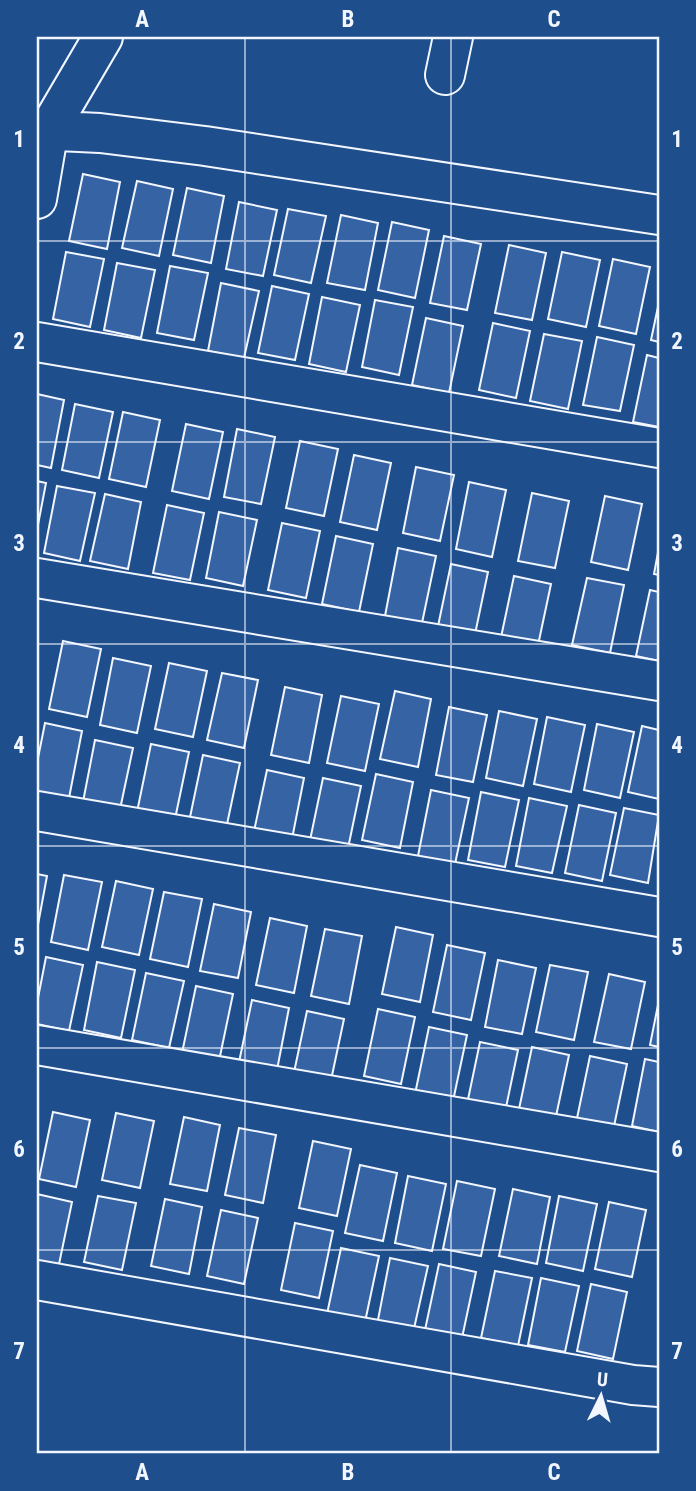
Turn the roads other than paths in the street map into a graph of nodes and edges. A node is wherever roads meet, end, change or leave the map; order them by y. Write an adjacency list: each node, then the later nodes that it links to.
1 (103, 37): 4 (street)
2 (453, 37): 3 (street)
3 (445, 75)
4 (43, 130): 5 (street); 6 (street)
5 (37, 199)
6 (659, 215)
7 (37, 342): 8 (street)
8 (659, 449)
9 (37, 578): 10 (street)
10 (659, 681)
11 (37, 811): 12 (street)
12 (659, 917)
13 (37, 1045): 14 (street)
14 (659, 1152)
15 (37, 1280): 16 (street)
16 (659, 1387)

